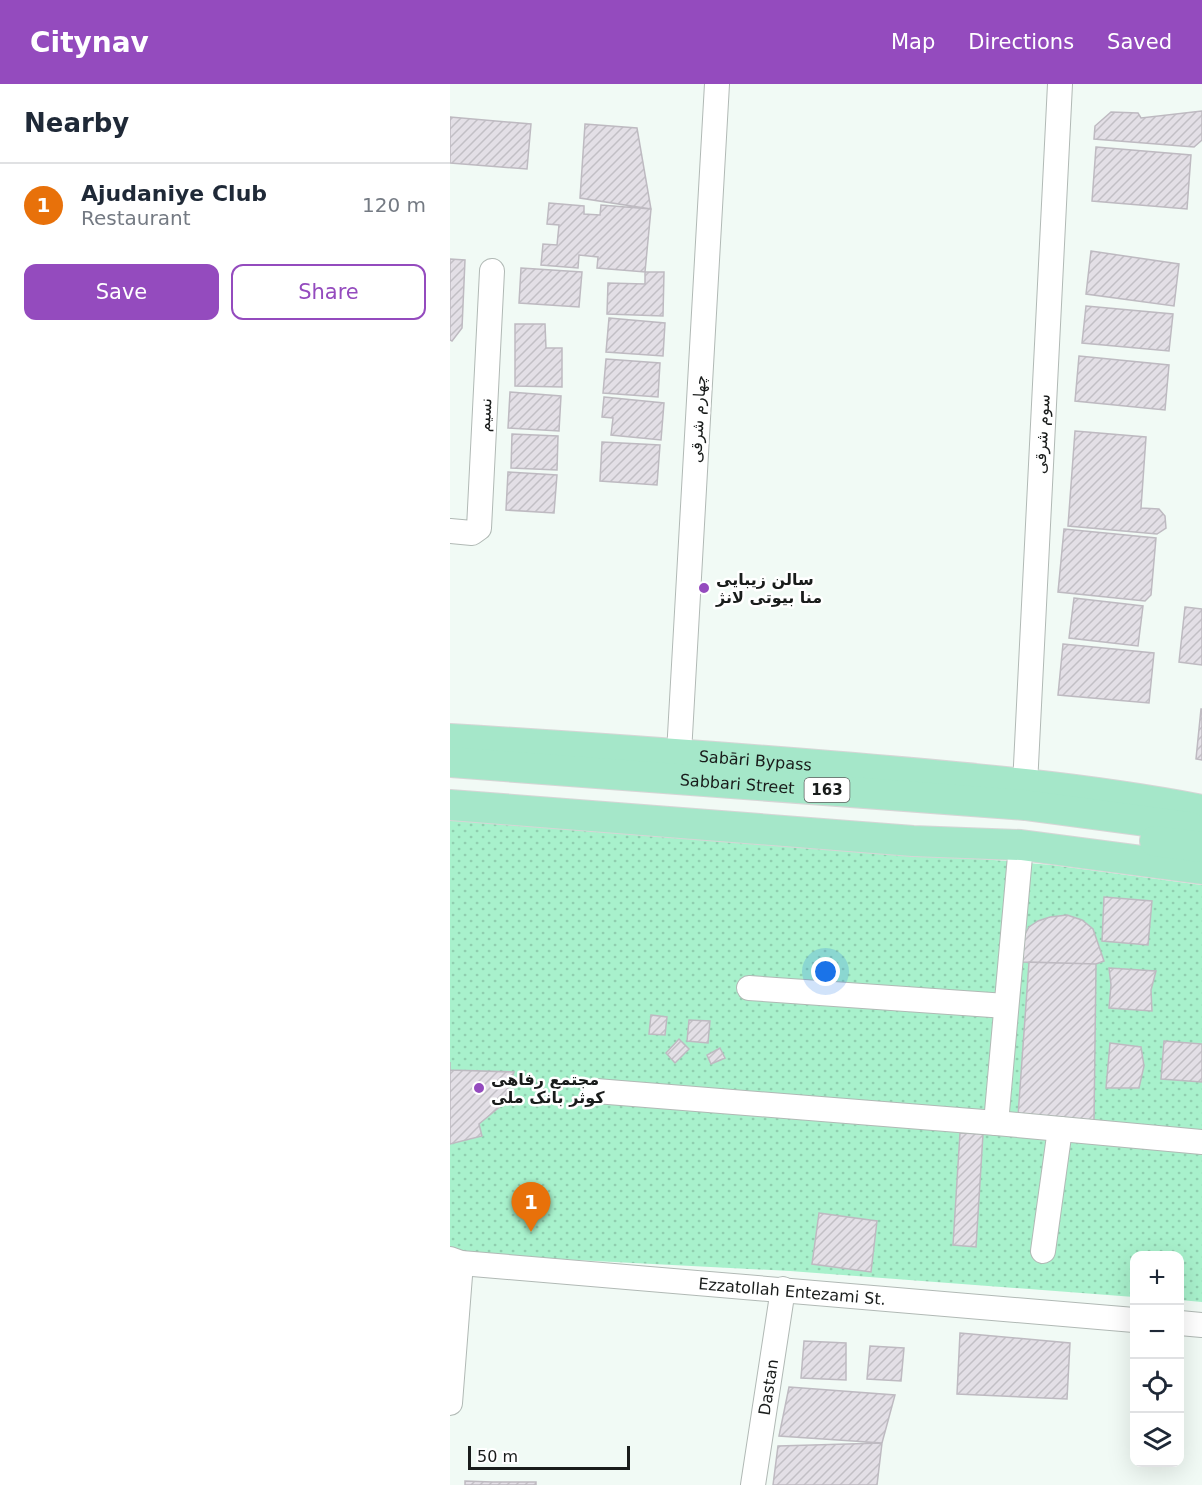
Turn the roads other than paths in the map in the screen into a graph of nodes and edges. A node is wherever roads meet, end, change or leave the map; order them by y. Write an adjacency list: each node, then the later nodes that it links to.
1 (717, 84): 6 (street, چهارم شرقی)
2 (1060, 84): 9 (street, سوم شرقی)
3 (492, 272): 4 (street, نسیم)
4 (450, 531)
5 (450, 739): 6 (main road, Sabāri Bypass)
6 (679, 753): 9 (main road, Sabāri Bypass)
7 (450, 762): 12 (main road, Sabbari Street / 163)
8 (450, 782): 14 (main road, Sabbari Street / 163)
9 (1025, 784): 11 (main road, Sabāri Bypass)
10 (450, 805): 13 (main road)
11 (1202, 810)
12 (1202, 828)
13 (1021, 846): 15 (main road); 17 (street)
14 (1202, 848)
15 (1202, 869)
16 (749, 988): 17 (street)
17 (1006, 1006): 19 (street)
18 (596, 1091): 19 (street)
19 (996, 1123): 20 (street)
20 (1060, 1129): 21 (street); 22 (street)
21 (1202, 1142)
22 (1043, 1251)
23 (455, 1261): 24 (street, Ezzatollah Entezami St.); 28 (street)
24 (783, 1289): 25 (street, Ezzatollah Entezami St.); 29 (street, Dastan)
25 (1130, 1320)
26 (1184, 1323): 27 (street)
27 (1202, 1325)
28 (450, 1403)
29 (753, 1485)

